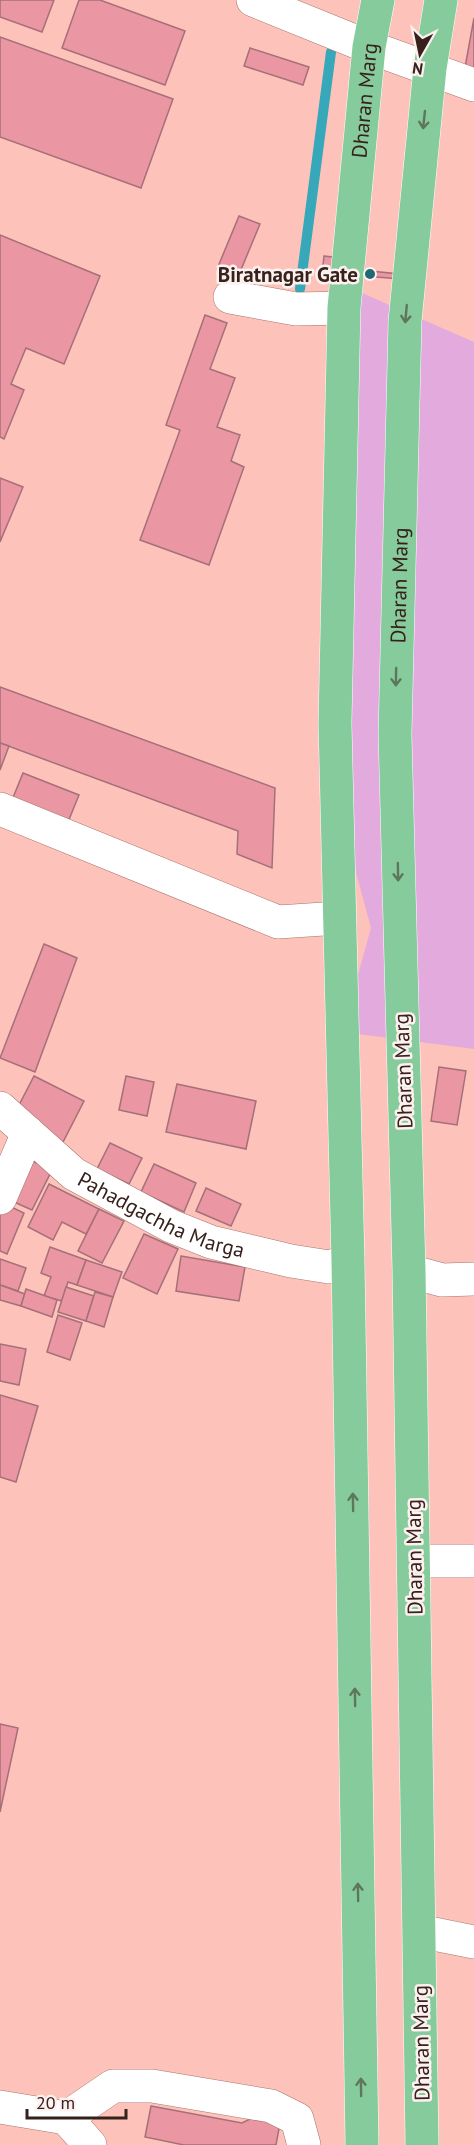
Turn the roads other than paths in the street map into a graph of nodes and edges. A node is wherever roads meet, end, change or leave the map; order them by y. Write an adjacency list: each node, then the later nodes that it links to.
1 (253, 0): 4 (street)
2 (378, 0): 4 (main road, Dharan Marg)
3 (441, 0): 5 (main road, Dharan Marg)
4 (369, 47): 5 (street); 8 (main road, Dharan Marg)
5 (430, 68): 6 (street); 15 (main road, Dharan Marg, one-way to 15)
6 (474, 85)
7 (230, 297): 8 (street)
8 (344, 308): 10 (main road, Dharan Marg)
9 (0, 809): 10 (street)
10 (339, 918): 14 (main road, Dharan Marg)
11 (0, 1108): 12 (street, Pahadgachha Marga)
12 (28, 1133): 13 (street); 14 (street, Pahadgachha Marga)
13 (0, 1198)
14 (348, 1261): 25 (main road, Dharan Marg, one-way to 14)
15 (409, 1271): 16 (street); 17 (main road, Dharan Marg)
16 (474, 1279)
17 (414, 1560): 18 (street); 19 (main road, Dharan Marg)
18 (474, 1561)
19 (419, 1931): 20 (street); 26 (main road, Dharan Marg)
20 (474, 1942)
21 (0, 2107): 22 (street)
22 (66, 2118): 23 (street); 24 (street)
23 (90, 2145)
24 (304, 2145)
25 (362, 2145)
26 (422, 2145)

